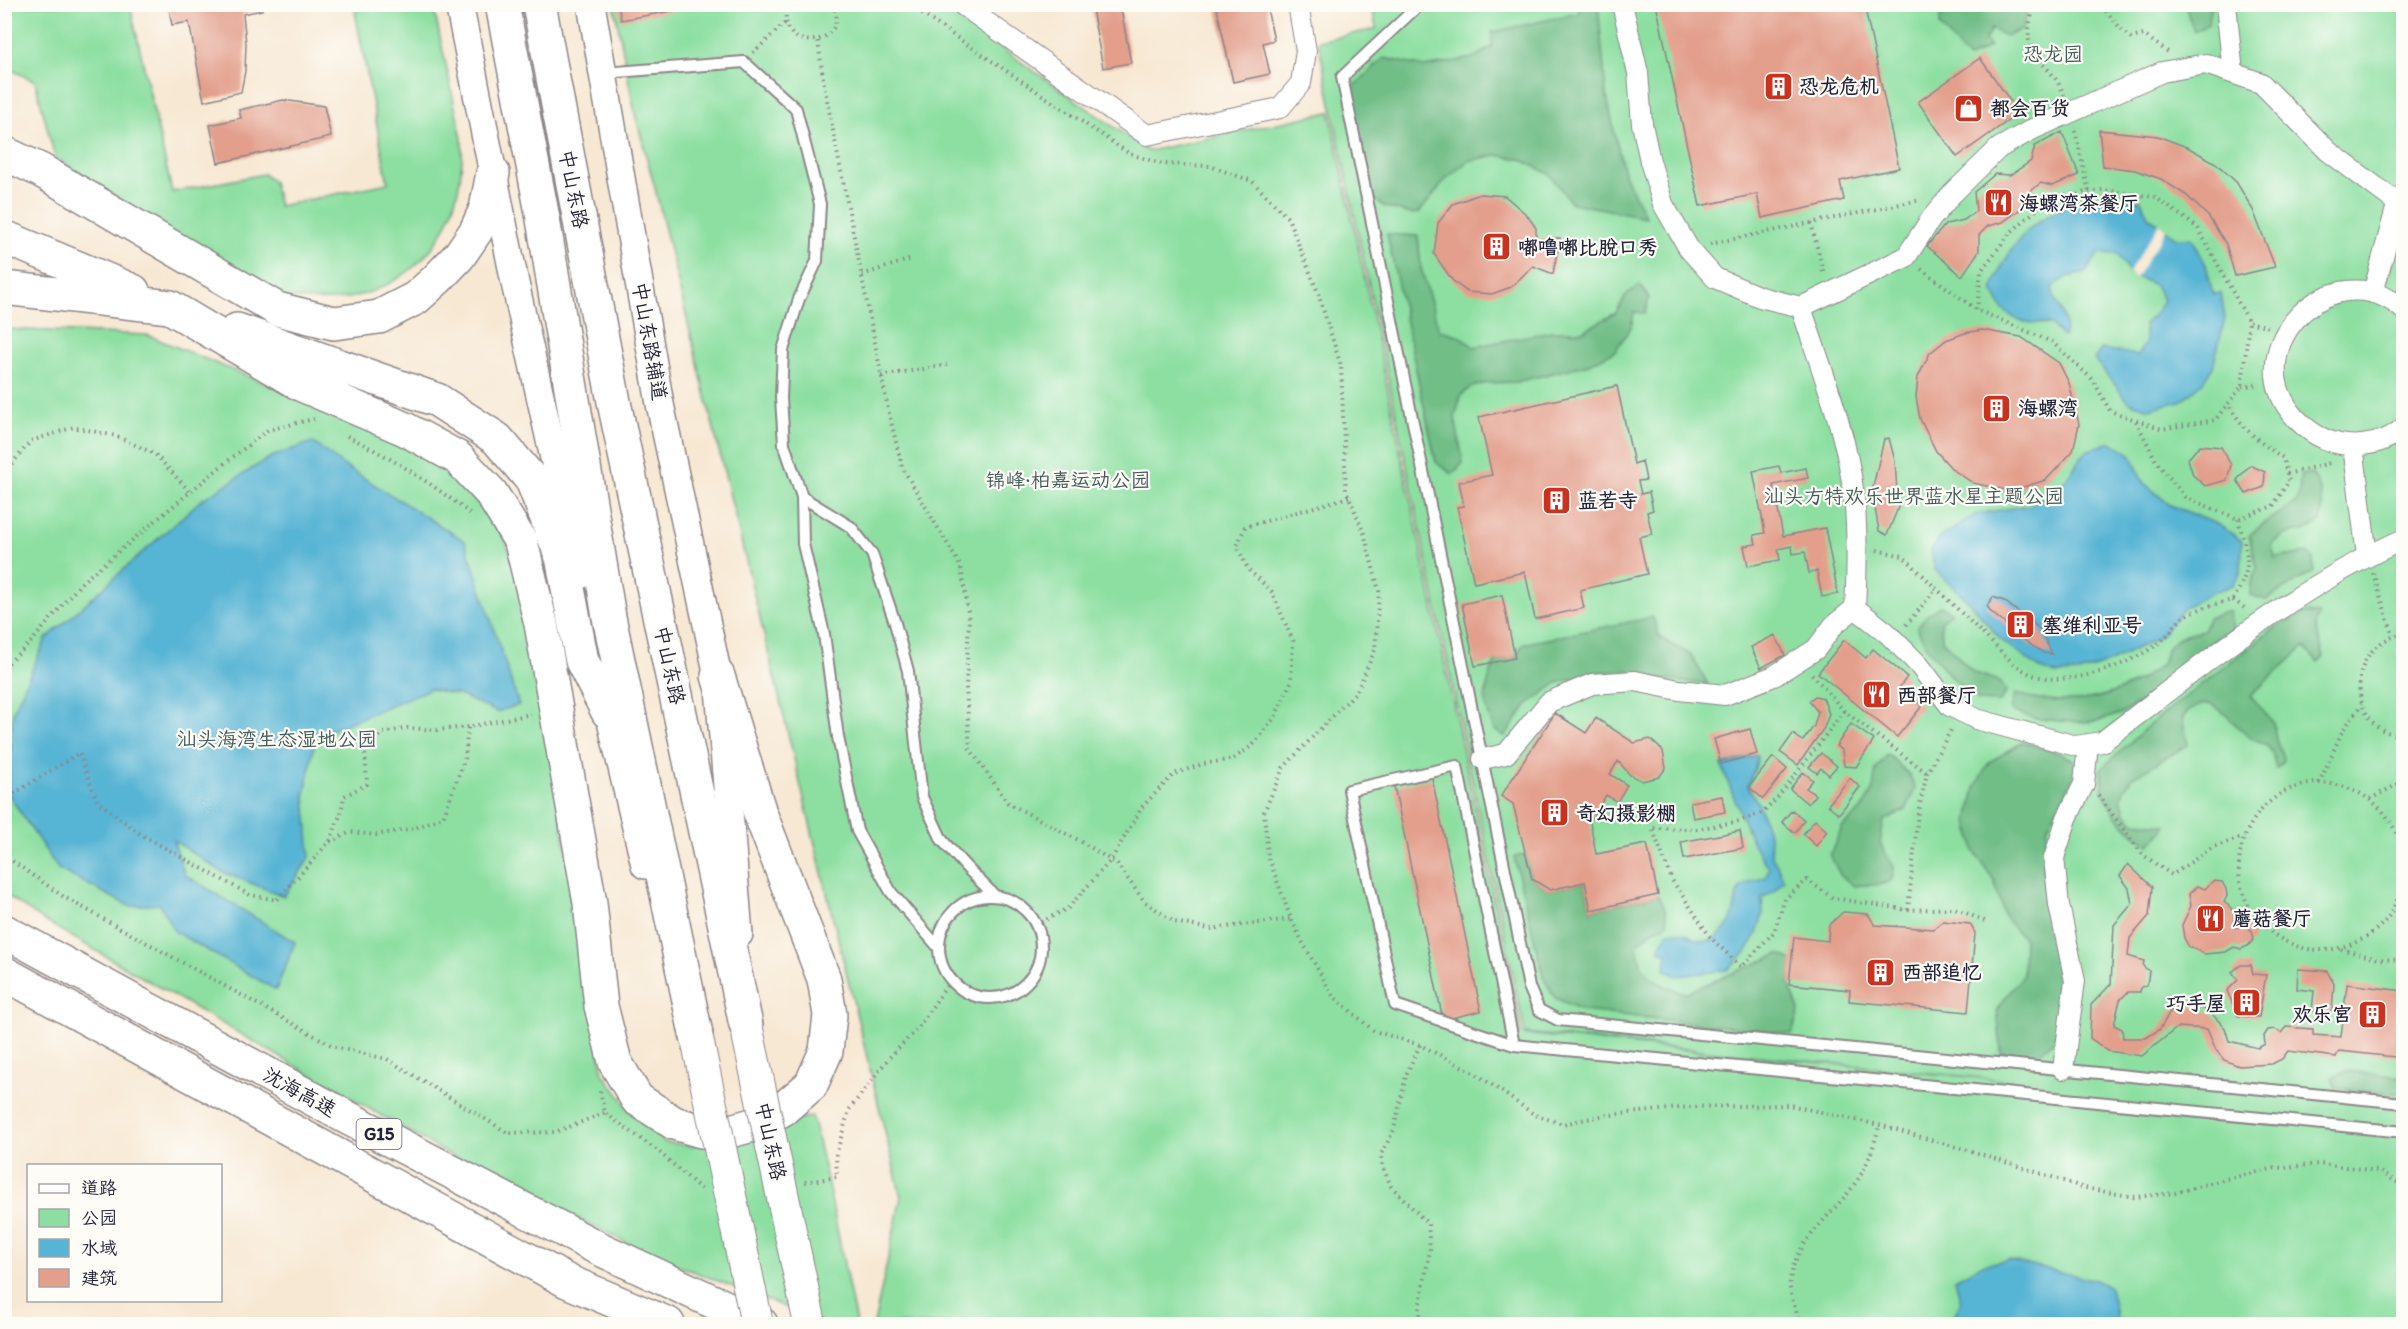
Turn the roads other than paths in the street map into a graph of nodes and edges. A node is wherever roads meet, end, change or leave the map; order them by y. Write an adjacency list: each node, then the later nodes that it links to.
1 (459, 4): 13 (street)
2 (502, 4): 34 (highway, 中山东路)
3 (539, 4): 37 (highway, 中山东路)
4 (591, 4): 10 (street, 中山东路辅道)
5 (961, 4): 6 (street)
6 (1298, 4)
7 (1420, 4): 30 (lane)
8 (1622, 4): 19 (street)
9 (2226, 4): 11 (street)
10 (603, 73): 23 (lane); 27 (street, 中山东路辅道)
11 (2233, 73): 14 (street); 19 (street)
12 (4, 153): 13 (highway)
13 (493, 173): 28 (street)
14 (2400, 207): 17 (street)
15 (4, 237): 18 (highway)
16 (4, 288): 18 (highway)
17 (2373, 293): 20 (street); 22 (street)
18 (171, 307): 27 (highway); 28 (highway)
19 (1801, 307): 26 (street)
20 (2403, 310)
21 (2402, 432): 22 (street)
22 (2354, 451): 25 (street)
23 (802, 497): 31 (lane); 33 (lane)
24 (2403, 539): 25 (street)
25 (2367, 556): 29 (street)
26 (1855, 608): 29 (street); 30 (street)
27 (718, 676): 37 (street, 中山东路辅道)
28 (608, 712): 34 (street)
29 (2088, 744): 40 (street)
30 (1483, 759): 40 (lane)
31 (995, 896): 33 (lane); 33 (lane)
32 (4, 931): 45 (highway, 沈海高速 / G15)
33 (939, 948)
34 (683, 966): 38 (highway, 中山东路)
35 (4, 974): 43 (highway, 沈海高速 / G15)
36 (4, 996): 43 (highway)
37 (746, 1025): 46 (main road, 中山东路, bridge)
38 (696, 1034): 45 (main road, 中山东路, bridge)
39 (1514, 1045): 39 (lane); 42 (lane)
40 (2063, 1069): 41 (lane)
41 (2403, 1103)
42 (2403, 1132)
43 (333, 1152): 44 (highway, 沈海高速 / G15)
44 (668, 1324)
45 (759, 1324)
46 (810, 1324)

